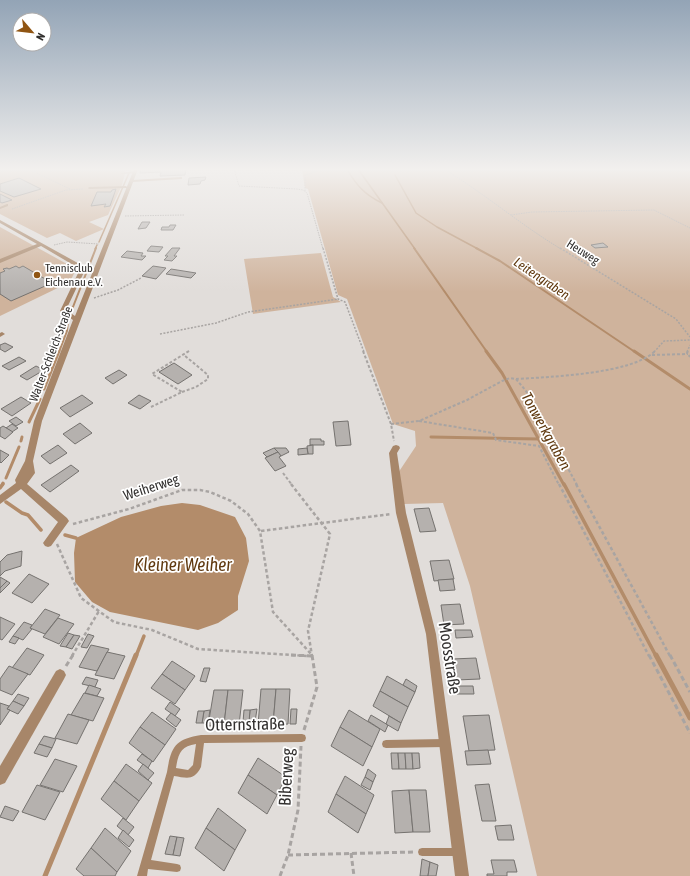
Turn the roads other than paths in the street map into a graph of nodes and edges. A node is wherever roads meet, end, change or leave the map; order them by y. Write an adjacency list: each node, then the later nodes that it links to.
1 (120, 210): 5 (street, Walter-Schleich-Straße)
2 (0, 221): 3 (street)
3 (45, 245): 4 (street); 5 (street)
4 (0, 261)
5 (77, 320): 7 (street, Walter-Schleich-Straße)
6 (396, 448): 13 (street, Moosstraße)
7 (22, 484): 8 (street, Walter-Schleich-Straße); 9 (street)
8 (0, 500)
9 (51, 539)
10 (60, 675): 16 (street)
11 (302, 738): 12 (lane, Otternstraße)
12 (201, 739): 15 (lane, Otternstraße); 15 (lane)
13 (445, 743): 14 (lane); 18 (street, Moosstraße)
14 (386, 744)
15 (171, 772): 19 (lane)
16 (0, 778)
17 (422, 852): 18 (lane)
18 (459, 852): 22 (street, Moosstraße)
19 (145, 864): 20 (lane); 21 (lane)
20 (177, 868)
21 (142, 876)
22 (462, 876)

